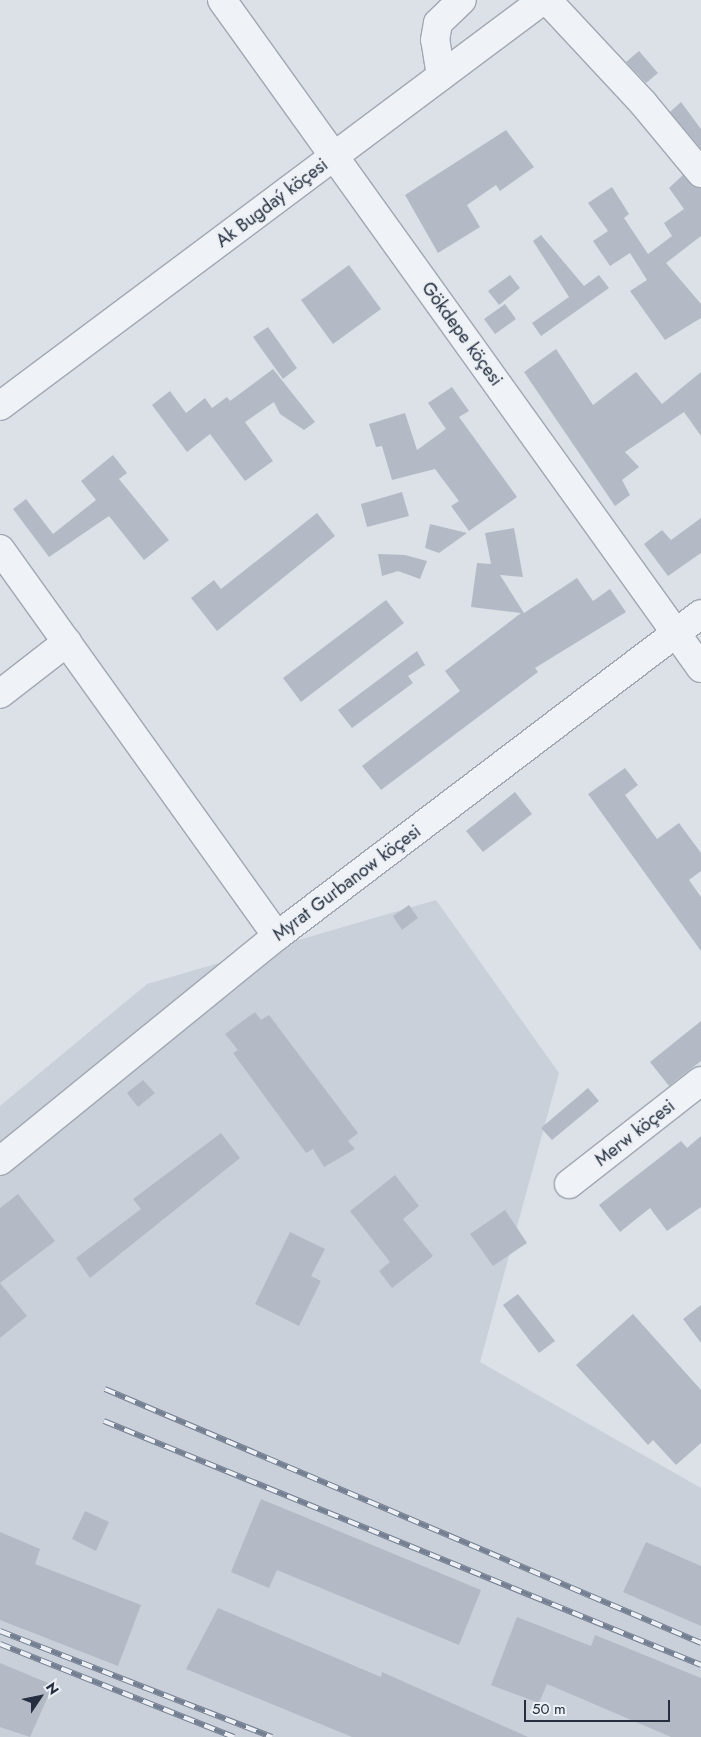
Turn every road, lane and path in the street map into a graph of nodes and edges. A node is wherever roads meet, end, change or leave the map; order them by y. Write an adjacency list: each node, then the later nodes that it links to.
1 (222, 0): 6 (street, Gökdepe köçesi)
2 (462, 0): 5 (street)
3 (543, 0): 5 (street, Ak Bugdaý köçesi)
4 (547, 0): 7 (street)
5 (441, 76): 6 (street, Ak Bugdaý köçesi)
6 (334, 156): 8 (street, Ak Bugdaý köçesi); 11 (street, Gökdepe köçesi)
7 (701, 173)
8 (0, 406)
9 (0, 549): 12 (street)
10 (701, 614): 11 (street, Myrat Gurbanow köçesi)
11 (676, 633): 13 (street, Gökdepe köçesi); 15 (street, Myrat Gurbanow köçesi)
12 (67, 642): 14 (street); 15 (street)
13 (701, 668)
14 (0, 694)
15 (277, 936): 17 (street, Myrat Gurbanow köçesi)
16 (701, 1081): 18 (street, Merw köçesi)
17 (0, 1161)
18 (569, 1184)

